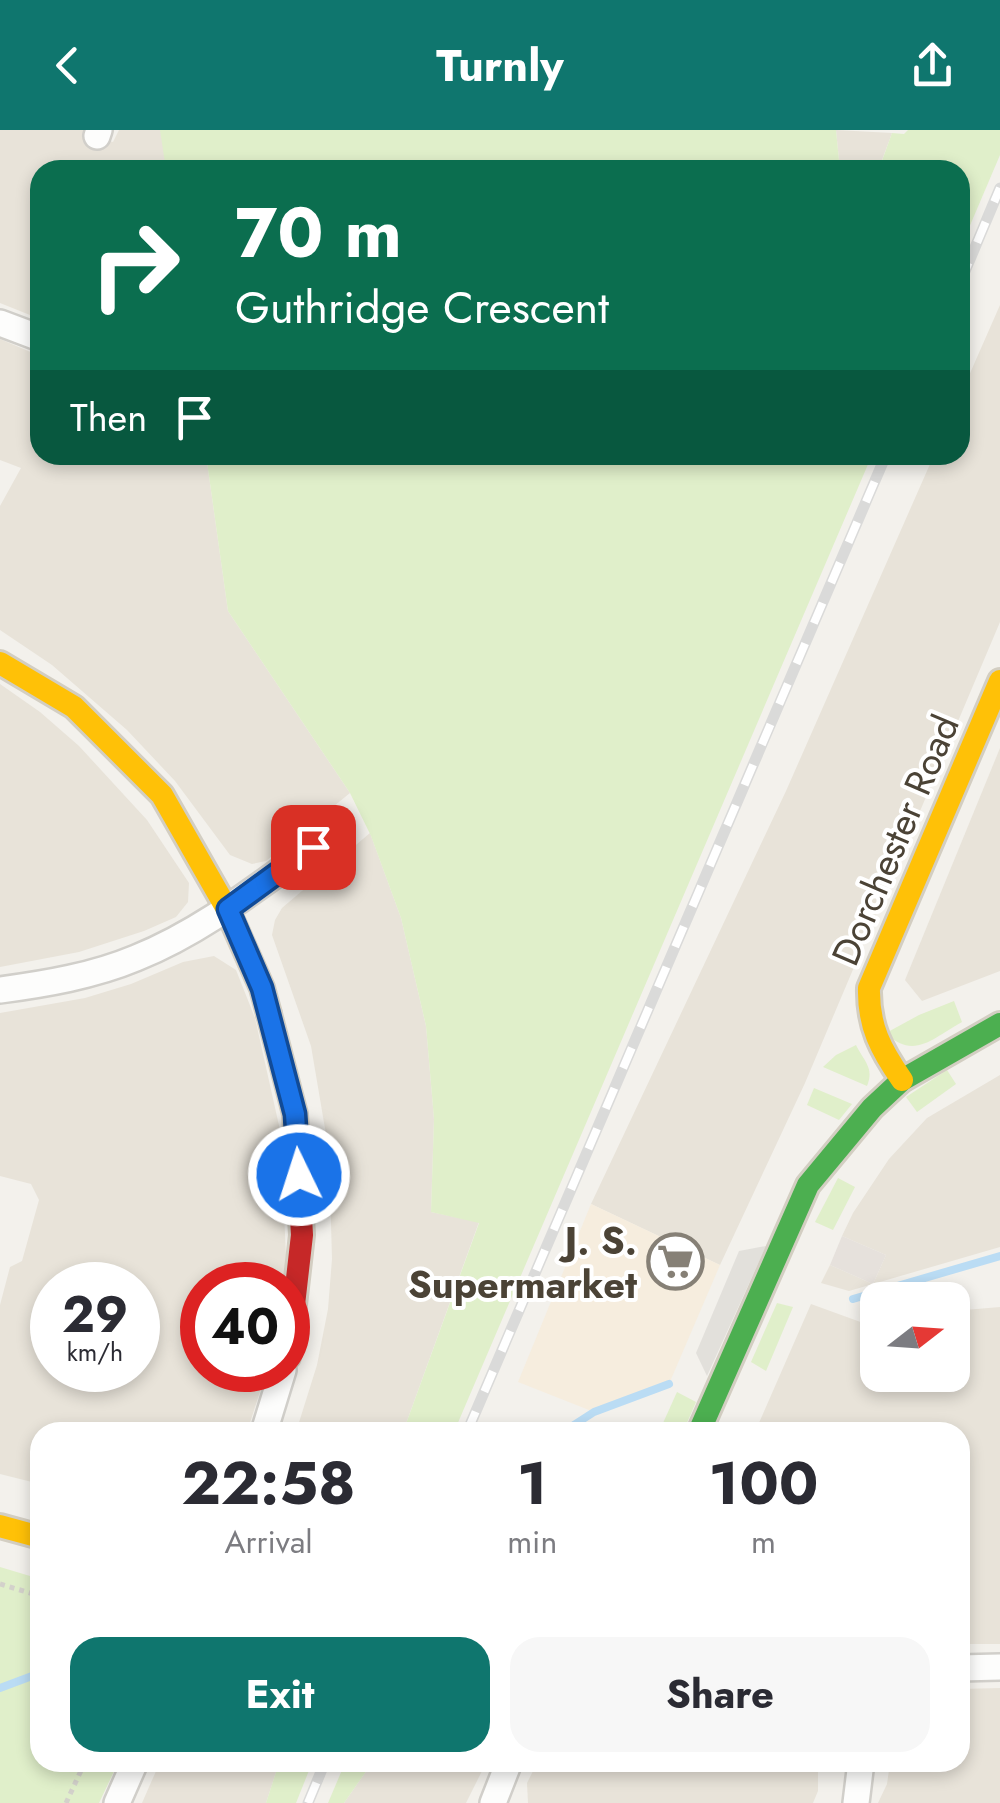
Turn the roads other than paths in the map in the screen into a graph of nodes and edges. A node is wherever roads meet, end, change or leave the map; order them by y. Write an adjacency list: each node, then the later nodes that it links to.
1 (0, 323): 2 (street)
2 (30, 334)
3 (0, 662): 6 (street)
4 (1000, 680): 9 (street, Dorchester Road)
5 (313, 847): 6 (street)
6 (228, 909): 7 (street); 10 (street)
7 (0, 990)
8 (1000, 1024): 9 (street)
9 (902, 1080): 13 (street)
10 (300, 1262)
11 (277, 1392): 12 (street)
12 (267, 1422)
13 (703, 1422)
14 (0, 1526): 15 (street)
15 (30, 1534)
16 (1000, 1667): 17 (street)
17 (970, 1668)
18 (131, 1772): 21 (street)
19 (505, 1772): 22 (street)
20 (859, 1772): 23 (street)
21 (118, 1803)
22 (492, 1803)
23 (856, 1803)

